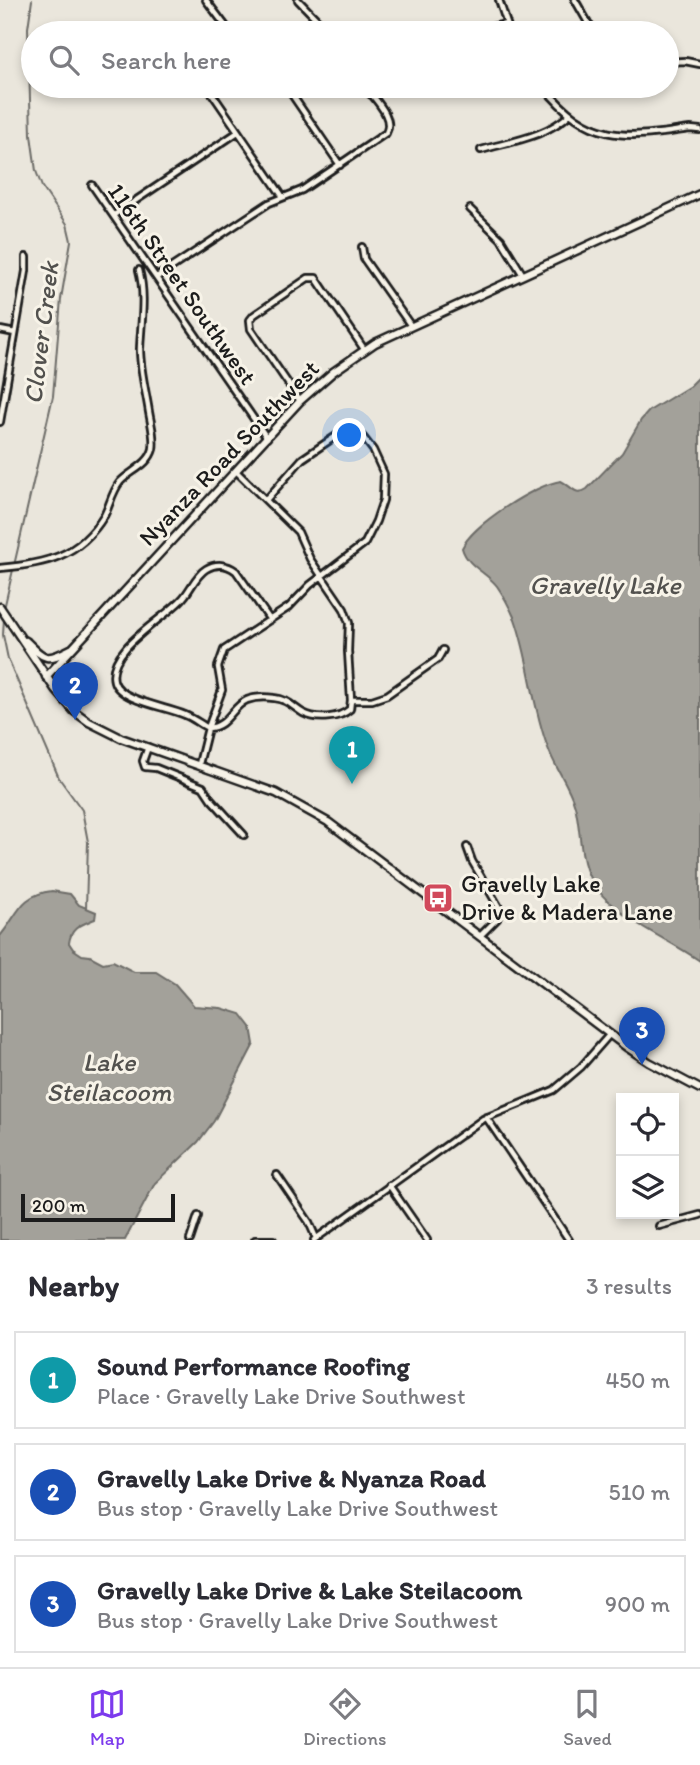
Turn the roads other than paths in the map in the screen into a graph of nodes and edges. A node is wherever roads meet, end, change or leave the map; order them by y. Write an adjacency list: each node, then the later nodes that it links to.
1 (206, 0): 5 (street)
2 (298, 0): 6 (street)
3 (499, 0): 7 (street)
4 (575, 0): 8 (street)
5 (222, 21)
6 (318, 21)
7 (505, 21)
8 (587, 21)
9 (679, 61): 10 (street)
10 (700, 64)
11 (215, 98): 17 (street)
12 (294, 98): 19 (street)
13 (373, 98): 19 (street)
14 (555, 98): 15 (street)
15 (570, 114): 16 (street); 18 (street)
16 (700, 130)
17 (238, 132): 22 (street); 24 (street)
18 (481, 150)
19 (340, 165): 22 (street)
20 (92, 185): 24 (street, 116th Street Southwest)
21 (700, 194): 28 (main road, Nyanza Road Southwest)
22 (283, 197): 29 (street)
23 (470, 209): 28 (street)
24 (114, 215): 29 (street, 116th Street Southwest)
25 (362, 247): 30 (street)
26 (26, 257): 32 (street)
27 (139, 270): 39 (street)
28 (523, 275): 30 (main road, Nyanza Road Southwest)
29 (157, 277): 36 (street, 116th Street Southwest)
30 (411, 327): 33 (main road, Nyanza Road Southwest)
31 (0, 330): 32 (street)
32 (15, 333): 35 (street)
33 (365, 349): 34 (main road, Nyanza Road Southwest); 34 (street)
34 (300, 401): 36 (main road, Nyanza Road Southwest)
35 (0, 422)
36 (267, 438): 37 (main road, Nyanza Road Southwest)
37 (236, 471): 38 (street); 44 (main road, Nyanza Road Southwest)
38 (267, 500): 40 (street); 40 (street)
39 (0, 568)
40 (322, 575): 42 (street); 47 (street)
41 (0, 607): 43 (main road)
42 (270, 620): 48 (street); 48 (street)
43 (15, 629): 44 (main road); 46 (main road)
44 (71, 649): 46 (main road, Nyanza Road Southwest)
45 (443, 650): 47 (street)
46 (46, 677): 49 (main road)
47 (351, 700): 48 (street)
48 (208, 728): 50 (street)
49 (148, 747): 50 (main road); 51 (street)
50 (199, 764): 53 (main road)
51 (244, 835)
52 (467, 848): 53 (street)
53 (480, 937): 54 (main road)
54 (610, 1034): 55 (main road); 56 (street)
55 (700, 1089)
56 (486, 1117): 58 (street); 67 (street)
57 (277, 1175): 62 (street)
58 (389, 1185): 62 (street); 66 (street)
59 (700, 1214): 61 (street)
60 (198, 1216): 63 (street)
61 (659, 1226)
62 (315, 1239)
63 (190, 1240)
64 (255, 1240): 65 (street)
65 (273, 1240)
66 (427, 1240)
67 (569, 1240)

